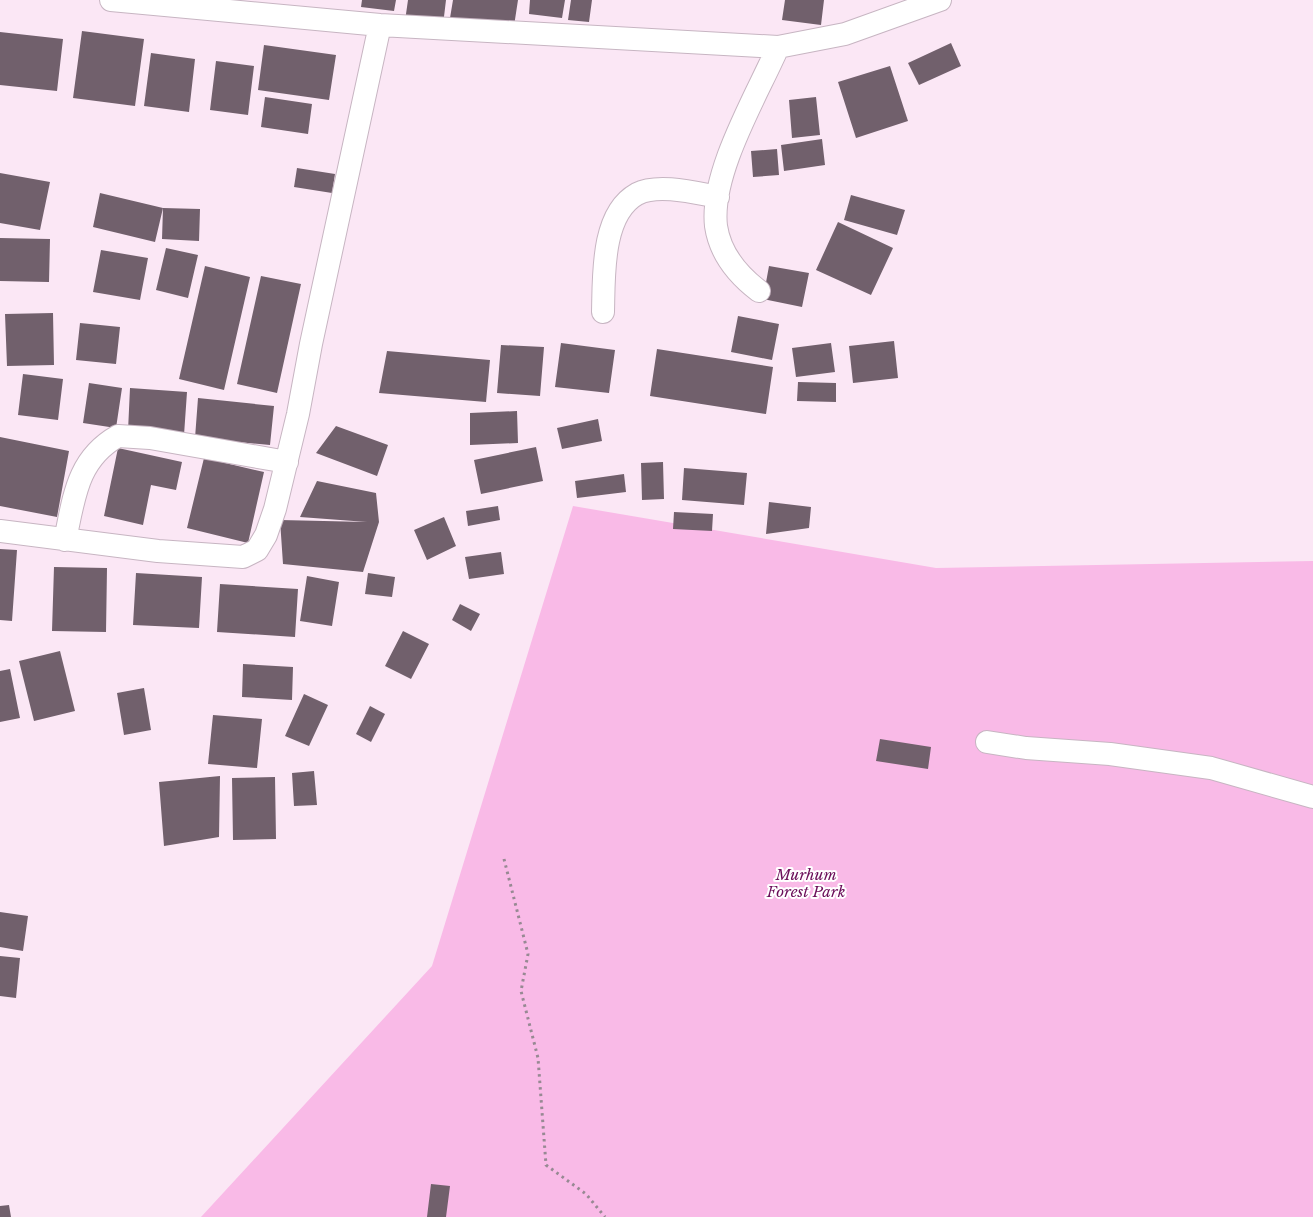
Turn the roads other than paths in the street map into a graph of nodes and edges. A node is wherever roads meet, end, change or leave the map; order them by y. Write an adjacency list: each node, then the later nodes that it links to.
1 (111, 0): 3 (street)
2 (940, 0): 4 (street)
3 (380, 25): 4 (street); 8 (street)
4 (778, 47): 5 (street)
5 (718, 197): 6 (street); 7 (street)
6 (759, 291)
7 (604, 312)
8 (287, 462): 10 (street); 10 (street)
9 (0, 531): 10 (street)
10 (65, 540)
11 (987, 742): 12 (street)
12 (1313, 797)

